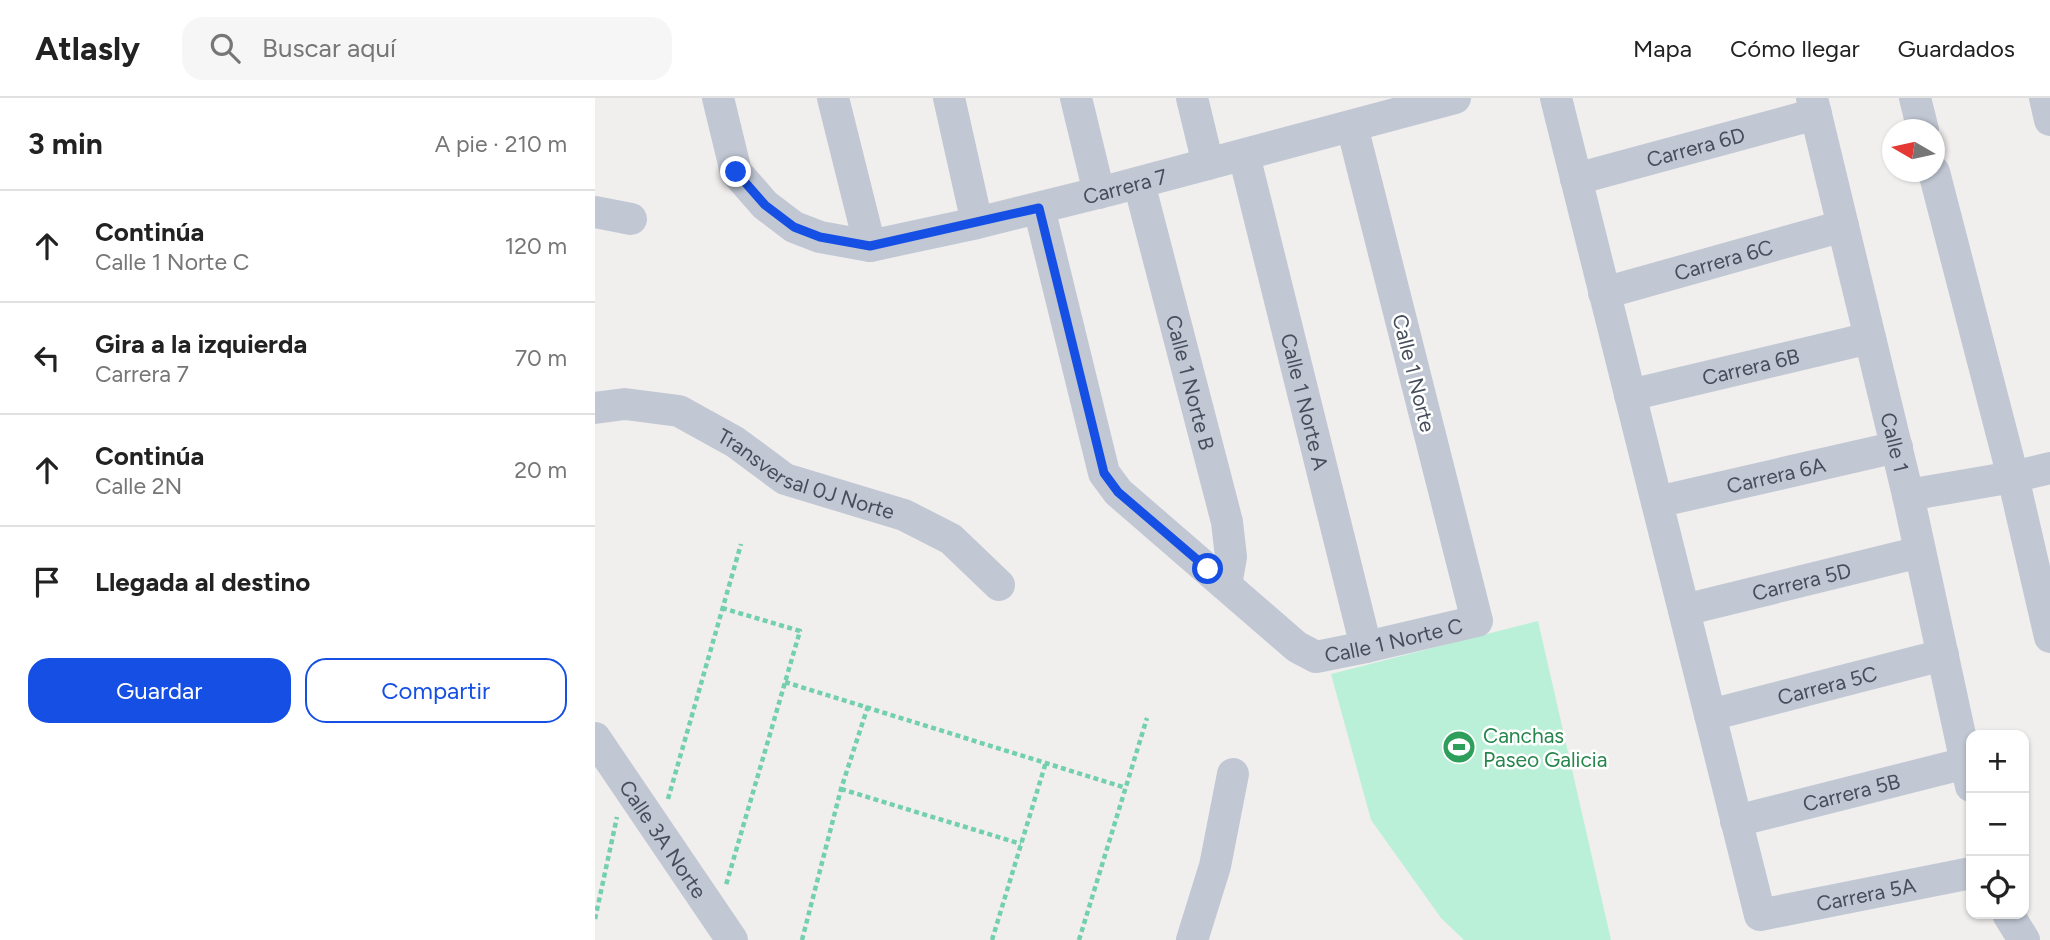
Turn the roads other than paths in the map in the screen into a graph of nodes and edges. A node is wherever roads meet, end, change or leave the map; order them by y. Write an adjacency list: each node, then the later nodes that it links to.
1 (718, 98): 25 (street, Carrera 7)
2 (833, 98): 25 (street)
3 (949, 98): 23 (street)
4 (1076, 98): 19 (street)
5 (1192, 98): 15 (street)
6 (1455, 98): 13 (street, Carrera 7)
7 (1556, 98): 16 (street)
8 (1915, 98): 11 (street)
9 (2045, 98): 12 (street)
10 (1814, 106): 16 (street, Carrera 6D); 24 (street, Calle 1)
11 (1920, 119)
12 (2050, 120)
13 (1352, 126): 14 (street, Carrera 7); 39 (street, Calle 1 Norte)
14 (1244, 155): 15 (street, Carrera 7); 41 (street, Calle 1 Norte A)
15 (1208, 164): 18 (street, Carrera 7)
16 (1576, 179): 26 (street)
17 (1937, 182): 32 (street)
18 (1139, 183): 19 (street, Carrera 7); 37 (street, Calle 1 Norte B)
19 (1099, 193): 20 (street, Carrera 7)
20 (1039, 208): 23 (street, Carrera 7); 37 (street, Calle 1 Norte C)
21 (595, 212): 22 (street)
22 (631, 219)
23 (977, 223): 25 (street, Carrera 7)
24 (1843, 226): 26 (street, Carrera 6C); 27 (street, Calle 1)
25 (870, 246)
26 (1604, 293): 28 (street)
27 (1870, 338): 28 (street, Carrera 6B); 30 (street, Calle 1)
28 (1630, 395): 34 (street)
29 (595, 408): 36 (street, Transversal 0J Norte)
30 (1897, 447): 33 (street, Calle 1); 34 (street, Carrera 6A)
31 (2050, 468): 32 (street)
32 (2013, 477): 33 (street); 40 (street)
33 (1908, 495): 35 (street, Calle 1)
34 (1657, 502): 38 (street)
35 (1920, 552): 38 (street, Carrera 5D); 42 (street, Calle 1)
36 (999, 585)
37 (1226, 585): 41 (street, Calle 1 Norte C)
38 (1683, 610): 43 (street)
39 (1477, 621): 41 (street, Calle 1 Norte C)
40 (2050, 637)
41 (1366, 647)
42 (1943, 655): 43 (street, Carrera 5C); 45 (street, Calle 1)
43 (1710, 715): 48 (street)
44 (595, 738): 51 (street, Calle 3A Norte)
45 (1966, 761)
46 (1233, 774): 52 (street)
47 (1966, 776): 48 (street, Carrera 5B)
48 (1736, 821): 49 (street, Carrera 5A)
49 (1966, 874)
50 (2011, 919): 53 (street)
51 (724, 928)
52 (1192, 940)
53 (2024, 940)

